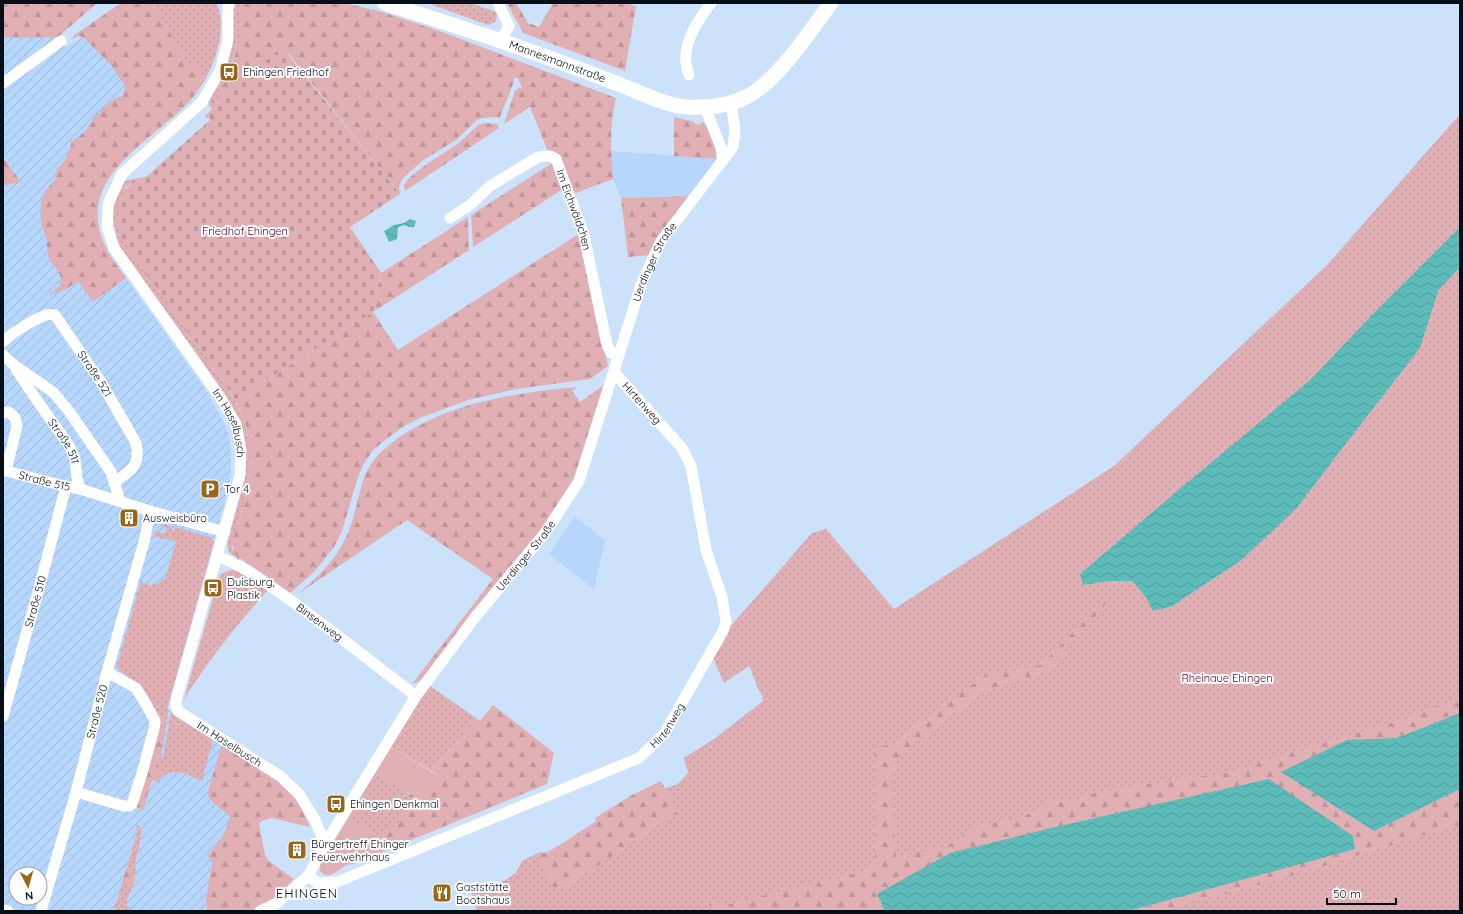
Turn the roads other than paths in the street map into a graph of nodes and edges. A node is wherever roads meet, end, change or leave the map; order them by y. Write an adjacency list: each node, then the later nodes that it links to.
1 (228, 3): 25 (street, Im Haselbusch)
2 (385, 3): 7 (main road, Mannesmannstraße)
3 (498, 3): 7 (street)
4 (711, 3): 8 (street)
5 (831, 3): 10 (main road)
6 (61, 41): 9 (street)
7 (500, 41): 11 (main road, Mannesmannstraße)
8 (689, 75)
9 (3, 83)
10 (731, 102): 11 (main road, Mannesmannstraße); 12 (street, Uerdinger Straße)
11 (705, 107): 12 (street)
12 (723, 161): 16 (street, Uerdinger Straße)
13 (450, 218): 16 (street, Im Eichwäldchen)
14 (3, 342): 20 (street, Straße 521)
15 (3, 355): 17 (street, Straße 511)
16 (619, 355): 18 (street, Uerdinger Straße)
17 (14, 365): 20 (street, Straße 511); 22 (street, Straße 511)
18 (614, 372): 28 (street, Uerdinger Straße); 32 (street, Hirtenweg)
19 (3, 413): 21 (street, Straße 515)
20 (114, 482): 23 (street, Straße 511)
21 (66, 486): 22 (street, Straße 515); 29 (street, Straße 510)
22 (80, 489): 23 (street)
23 (120, 501): 24 (street)
24 (150, 511): 25 (street); 27 (street, Straße 520)
25 (225, 532): 26 (street, Im Haselbusch)
26 (218, 557): 28 (street, Binsenweg); 31 (street, Im Haselbusch)
27 (107, 672): 30 (street, Straße 520); 30 (street)
28 (416, 696): 31 (street, Uerdinger Straße)
29 (3, 716)
30 (76, 792): 35 (street, Straße 520)
31 (325, 844): 32 (street, Uerdinger Straße)
32 (308, 876): 36 (street, Uerdinger Straße)
33 (3, 910): 34 (street)
34 (8, 911)
35 (41, 911)
36 (260, 911)

